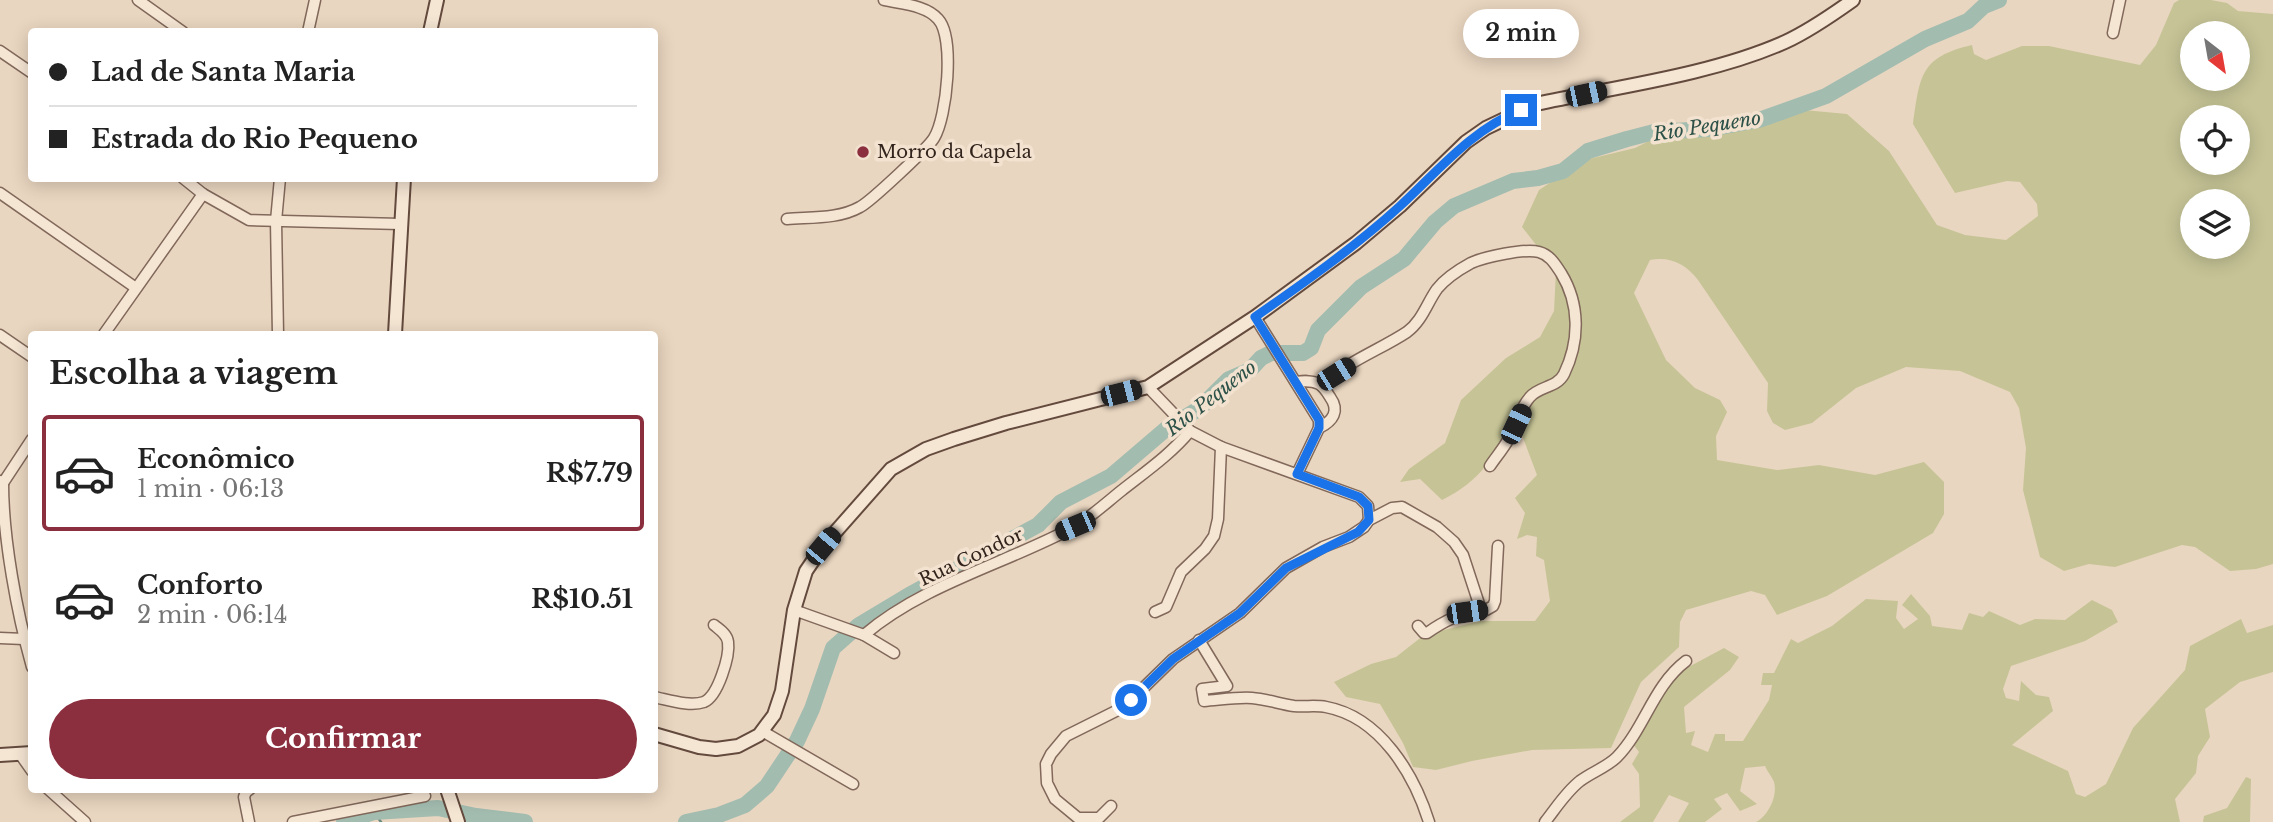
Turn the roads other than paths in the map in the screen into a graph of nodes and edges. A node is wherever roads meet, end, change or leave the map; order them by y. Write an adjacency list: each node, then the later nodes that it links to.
1 (138, 0): 7 (street)
2 (316, 0): 8 (street)
3 (436, 0): 9 (street)
4 (884, 0): 18 (street)
5 (1853, 0): 22 (street)
6 (2120, 0): 10 (street)
7 (177, 28)
8 (309, 28)
9 (431, 28)
10 (2113, 33)
11 (0, 51): 12 (street)
12 (28, 70)
13 (188, 182): 17 (street)
14 (280, 182): 19 (street)
15 (404, 182): 20 (street)
16 (0, 193): 21 (street)
17 (203, 194): 19 (street); 21 (street)
18 (787, 219)
19 (276, 222): 20 (street); 24 (street)
20 (400, 224): 25 (street)
21 (136, 288): 23 (street)
22 (1255, 317): 28 (street); 30 (street)
23 (106, 331)
24 (278, 331)
25 (395, 331)
26 (0, 335): 27 (street)
27 (28, 354)
28 (1296, 382): 29 (street); 31 (street)
29 (1322, 386): 31 (street); 35 (street)
30 (1148, 387): 32 (street); 40 (street)
31 (1319, 428): 36 (street)
32 (1187, 429): 34 (street); 45 (street, Rua Condor)
33 (28, 445): 37 (street)
34 (1221, 447): 36 (street); 42 (street)
35 (1490, 466)
36 (1297, 474): 38 (street)
37 (1, 482): 47 (street)
38 (1369, 520): 41 (street); 48 (street)
39 (1498, 546): 41 (street)
40 (794, 610): 45 (street); 53 (street)
41 (1482, 610): 44 (street)
42 (1155, 612)
43 (714, 625): 52 (street)
44 (1418, 626)
45 (862, 634): 50 (street)
46 (0, 638): 47 (street)
47 (24, 639): 49 (street)
48 (1199, 640): 62 (street); 67 (street)
49 (28, 653)
50 (894, 653)
51 (1686, 661): 68 (street)
52 (658, 698)
53 (762, 731): 54 (street); 57 (street)
54 (658, 735)
55 (26, 754): 56 (street)
56 (0, 755)
57 (853, 784)
58 (52, 793): 64 (street)
59 (246, 793): 65 (street)
60 (448, 793): 63 (street)
61 (425, 796): 66 (street)
62 (1111, 806)
63 (458, 821)
64 (85, 822)
65 (249, 822)
66 (293, 822)
67 (1429, 822)
68 (1545, 822)

